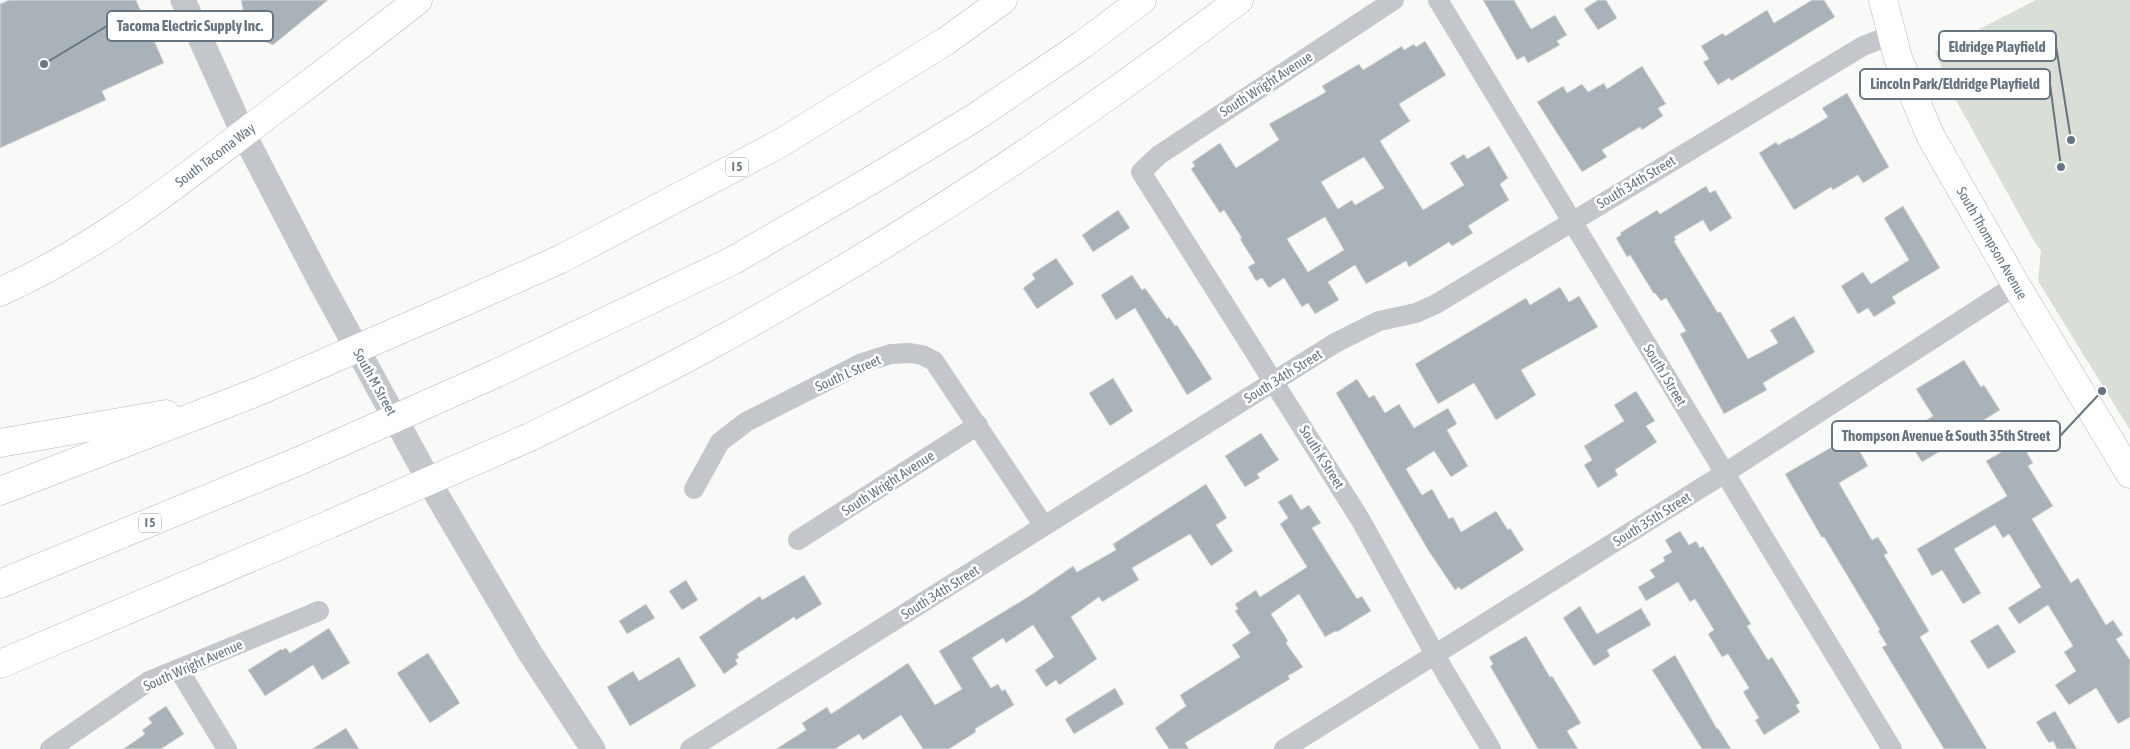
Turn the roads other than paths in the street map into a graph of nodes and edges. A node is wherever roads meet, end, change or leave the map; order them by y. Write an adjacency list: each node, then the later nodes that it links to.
1 (183, 0): 10 (street, South M Street)
2 (418, 0): 10 (main road, South Tacoma Way)
3 (1003, 0): 16 (main road, I 5, bridge)
4 (1142, 0): 25 (main road, I 5, bridge)
5 (1239, 0): 28 (main road, bridge)
6 (1394, 0): 11 (street, South Wright Avenue)
7 (1438, 0): 12 (street, South J Street)
8 (1883, 0): 9 (main road, South Thompson Avenue)
9 (1892, 35): 12 (street, South 34th Street); 13 (main road, South Thompson Avenue)
10 (243, 133): 14 (main road, South Tacoma Way); 32 (street, South M Street)
11 (1141, 172): 15 (street, South K Street)
12 (1572, 221): 15 (street, South 34th Street); 19 (street, South J Street)
13 (2016, 285): 19 (street, South 35th Street); 20 (main road, South Thompson Avenue)
14 (0, 292)
15 (1274, 382): 23 (street, South 34th Street); 27 (street, South K Street)
16 (226, 404): 18 (main road); 22 (main road, I 5)
17 (978, 425): 21 (street, South L Street); 23 (street, South L Street); 24 (street, South Wright Avenue)
18 (0, 443)
19 (1725, 474): 27 (street, South 35th Street); 36 (street, South J Street)
20 (2130, 474)
21 (694, 489)
22 (0, 491)
23 (1044, 526): 33 (street, South 34th Street)
24 (798, 540)
25 (0, 584)
26 (319, 611): 29 (street, South Wright Avenue)
27 (1435, 653): 34 (street, South 35th Street); 35 (street, South K Street)
28 (0, 664)
29 (178, 670): 30 (street, South Wright Avenue); 31 (street)
30 (56, 748)
31 (227, 749)
32 (593, 749)
33 (690, 749)
34 (1284, 749)
35 (1491, 749)
36 (1892, 749)

